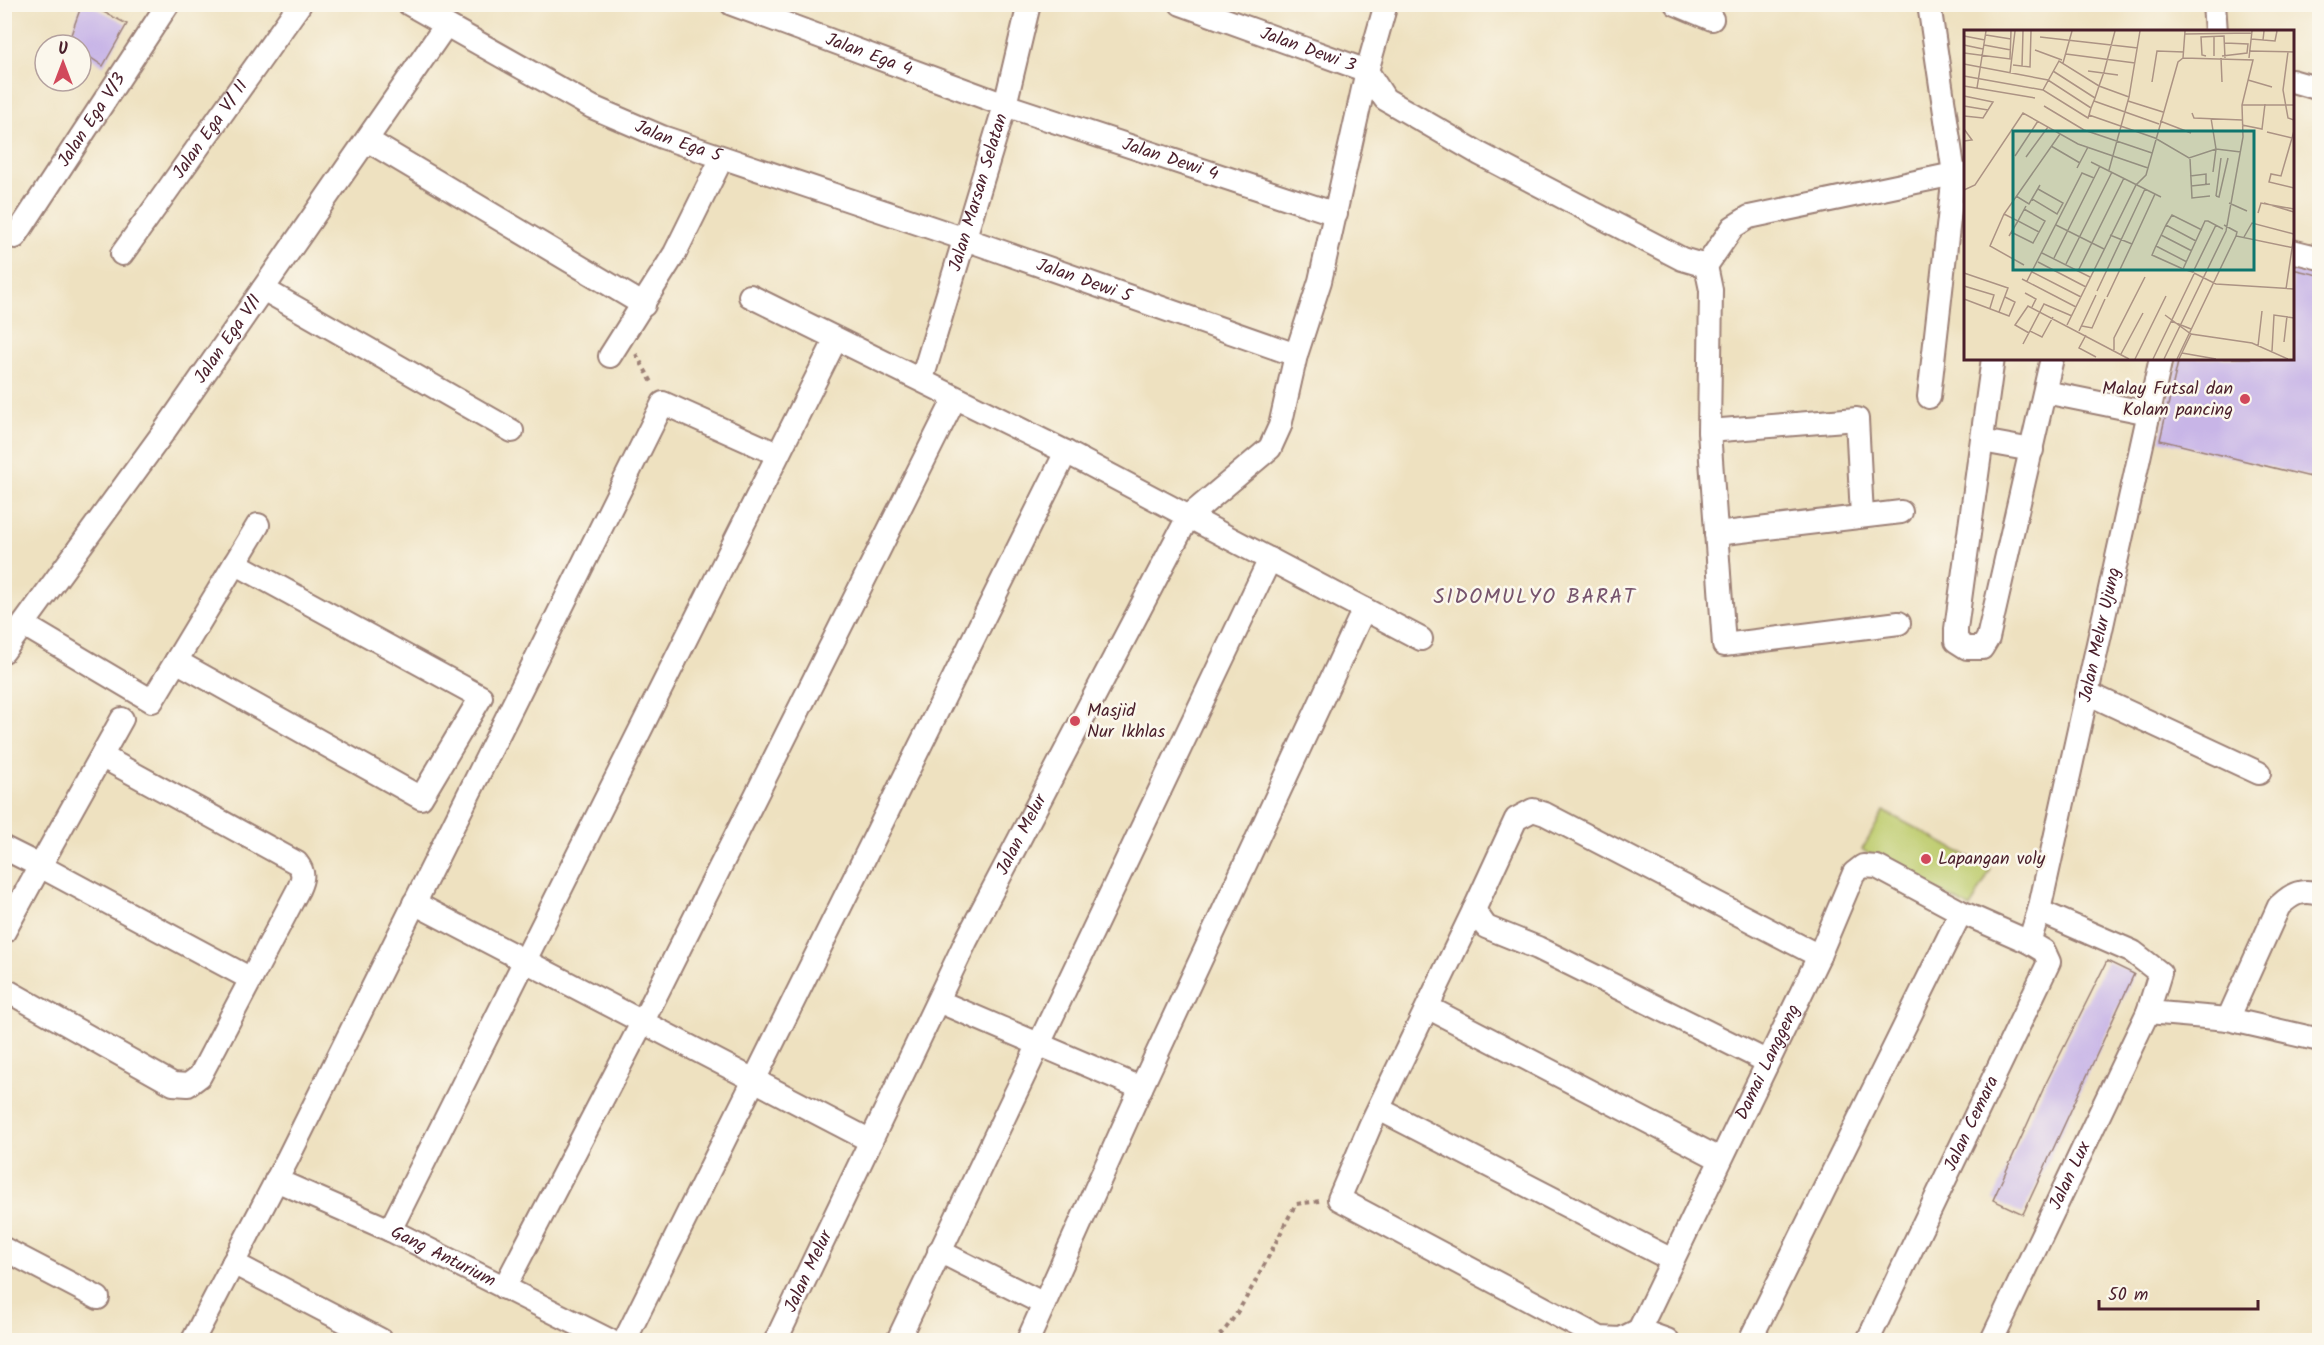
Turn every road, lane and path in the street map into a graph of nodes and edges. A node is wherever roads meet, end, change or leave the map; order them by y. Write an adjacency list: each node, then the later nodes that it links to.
1 (168, 4): 22 (street, Jalan Ega V/3)
2 (300, 4): 25 (street, Jalan Ega V/ II)
3 (409, 4): 12 (street, Jalan Ega 5)
4 (732, 4): 17 (street, Jalan Ega 4)
5 (1029, 4): 17 (street, Jalan Marsan Selatan)
6 (1180, 4): 14 (street, Jalan Dewi 3)
7 (1386, 4): 14 (street, Jalan Melur)
8 (1676, 4): 11 (street)
9 (1929, 4): 20 (street)
10 (2214, 4): 13 (street)
11 (1712, 19)
12 (446, 25): 18 (street, Jalan Ega V/I); 19 (street, Jalan Ega 5)
13 (2216, 30)
14 (1367, 70): 21 (street, Jalan Melur); 27 (street)
15 (2294, 82): 16 (street)
16 (2319, 89)
17 (1005, 105): 21 (street, Jalan Dewi 4); 23 (street, Jalan Marsan Selatan)
18 (367, 140): 28 (street, Jalan Ega V/I); 30 (street)
19 (722, 158): 23 (street, Jalan Ega 5); 30 (street)
20 (1960, 175): 27 (street); 40 (street)
21 (1336, 214): 33 (street, Jalan Melur)
22 (15, 237)
23 (965, 239): 33 (street, Jalan Dewi 5); 38 (street, Jalan Marsan Selatan)
24 (2294, 251): 26 (street)
25 (122, 254)
26 (2319, 258)
27 (1706, 266): 45 (street)
28 (263, 289): 44 (street); 59 (street, Jalan Ega V/I)
29 (750, 296): 32 (street)
30 (644, 304): 31 (street)
31 (625, 333): 34 (street); 42 (path)
32 (836, 339): 38 (street); 49 (street)
33 (1296, 355): 52 (street, Jalan Melur)
34 (610, 356)
35 (1993, 360): 46 (street)
36 (2052, 360): 39 (street)
37 (2161, 360): 43 (street, Jalan Melur Ujung)
38 (922, 379): 41 (street)
39 (2045, 392): 43 (street); 47 (street)
40 (1929, 397)
41 (955, 398): 48 (street); 84 (street)
42 (663, 403): 49 (street); 70 (street)
43 (2149, 413): 63 (street, Jalan Melur Ujung)
44 (512, 431)
45 (1709, 431): 51 (street); 54 (street)
46 (1982, 441): 47 (street); 47 (street)
47 (2032, 450)
48 (1066, 452): 52 (street); 88 (street)
49 (777, 454): 77 (street)
50 (1901, 512): 51 (street)
51 (1862, 516): 54 (street)
52 (1188, 517): 55 (street); 80 (street, Jalan Melur)
53 (258, 525): 56 (street)
54 (1716, 534): 58 (street)
55 (1270, 559): 57 (street); 86 (street)
56 (235, 563): 62 (street); 62 (street)
57 (1364, 609): 60 (street); 89 (street)
58 (1899, 622)
59 (24, 625): 61 (street, Jalan Ega V/I); 62 (street)
60 (1421, 639)
61 (4, 651)
62 (176, 661)
63 (2087, 693): 66 (street); 72 (street, Jalan Melur Ujung)
64 (122, 719): 65 (street)
65 (103, 757): 68 (street); 78 (street)
66 (2259, 773)
67 (4, 848): 68 (street)
68 (40, 866): 74 (street); 78 (street)
69 (2319, 894): 83 (street)
70 (414, 903): 77 (street); 93 (street)
71 (1474, 910): 76 (street); 81 (street); 87 (street)
72 (2039, 911): 75 (street); 82 (street, Jalan Lux)
73 (1960, 912): 75 (street, Damai Langgeng); 76 (street, Damai Langgeng); 113 (street)
74 (4, 932)
75 (2029, 942): 114 (street, Jalan Cemara)
76 (1819, 956): 87 (street, Damai Langgeng)
77 (525, 961): 84 (street); 95 (street)
78 (251, 979): 79 (street)
79 (4, 989)
80 (938, 1001): 86 (street); 91 (street, Jalan Melur)
81 (1429, 1008): 90 (street); 92 (street)
82 (2148, 1012): 83 (street); 115 (street, Jalan Lux)
83 (2228, 1019): 85 (street)
84 (642, 1023): 88 (street); 100 (street)
85 (2319, 1041)
86 (1040, 1046): 89 (street); 97 (street)
87 (1766, 1061): 92 (street, Damai Langgeng)
88 (754, 1080): 91 (street); 107 (street)
89 (1141, 1088): 102 (street)
90 (1379, 1109): 94 (street); 98 (street)
91 (871, 1141): 108 (street, Jalan Melur)
92 (1720, 1159): 98 (street, Damai Langgeng)
93 (276, 1180): 95 (street, Gang Anturium); 99 (street)
94 (1339, 1199): 103 (street); 111 (path)
95 (390, 1230): 100 (street, Gang Anturium)
96 (4, 1249): 101 (street)
97 (939, 1251): 102 (street); 109 (street)
98 (1672, 1260): 103 (street, Damai Langgeng)
99 (233, 1263): 104 (street); 105 (street)
100 (504, 1288): 106 (street, Gang Anturium)
101 (98, 1298)
102 (1044, 1304): 110 (street)
103 (1640, 1330): 112 (street)
104 (192, 1341)
105 (381, 1341)
106 (609, 1341)
107 (625, 1341)
108 (776, 1341)
109 (898, 1341)
110 (1028, 1341)
111 (1212, 1341)
112 (1667, 1341)
113 (1750, 1341)
114 (1868, 1341)
115 (1992, 1341)

